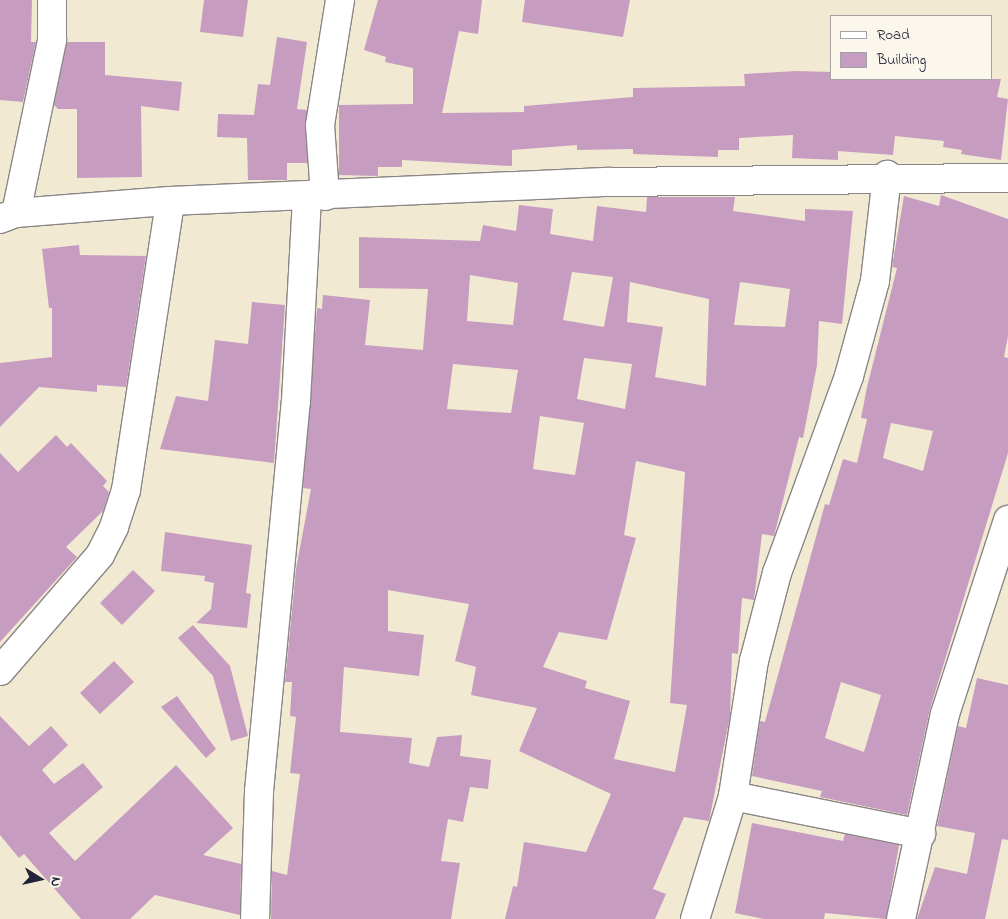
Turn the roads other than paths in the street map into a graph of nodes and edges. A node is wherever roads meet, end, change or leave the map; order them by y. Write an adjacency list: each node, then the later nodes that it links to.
1 (52, 0): 7 (street)
2 (340, 0): 5 (street)
3 (887, 175): 4 (street); 5 (street); 10 (street)
4 (1008, 178)
5 (316, 195): 6 (street); 12 (street)
6 (170, 201): 7 (street); 9 (street)
7 (8, 216)
8 (1008, 520): 11 (street)
9 (0, 671)
10 (733, 796): 11 (street); 13 (street)
11 (921, 834): 14 (street)
12 (254, 919)
13 (695, 919)
14 (901, 919)

